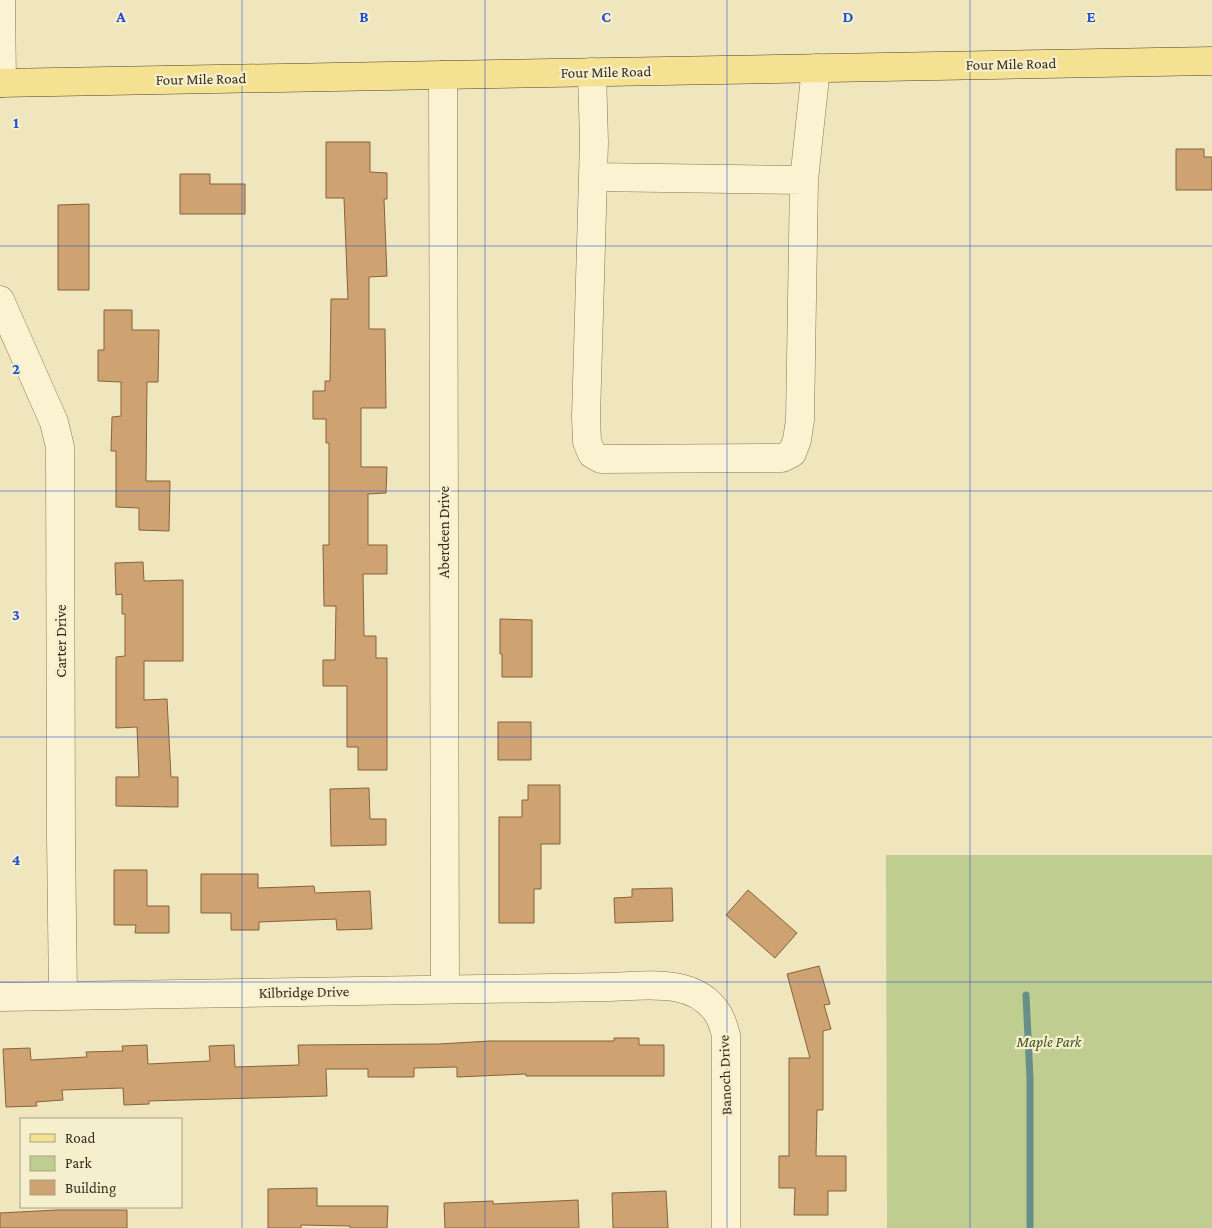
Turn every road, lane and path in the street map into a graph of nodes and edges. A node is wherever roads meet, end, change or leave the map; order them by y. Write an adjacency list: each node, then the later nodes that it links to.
1 (1, 0): 6 (street)
2 (1212, 61): 3 (main road, Four Mile Road)
3 (816, 68): 4 (main road, Four Mile Road); 8 (street)
4 (592, 72): 5 (main road, Four Mile Road); 7 (street)
5 (443, 75): 6 (main road, Four Mile Road); 11 (street, Aberdeen Drive)
6 (1, 82)
7 (593, 177): 8 (street); 8 (street)
8 (804, 180)
9 (0, 300): 12 (street, Carter Drive)
10 (608, 987): 11 (street, Kilbridge Drive); 14 (street, Banoch Drive)
11 (445, 990): 12 (street, Kilbridge Drive)
12 (63, 996): 13 (street, Kilbridge Drive)
13 (0, 997)
14 (726, 1228)

